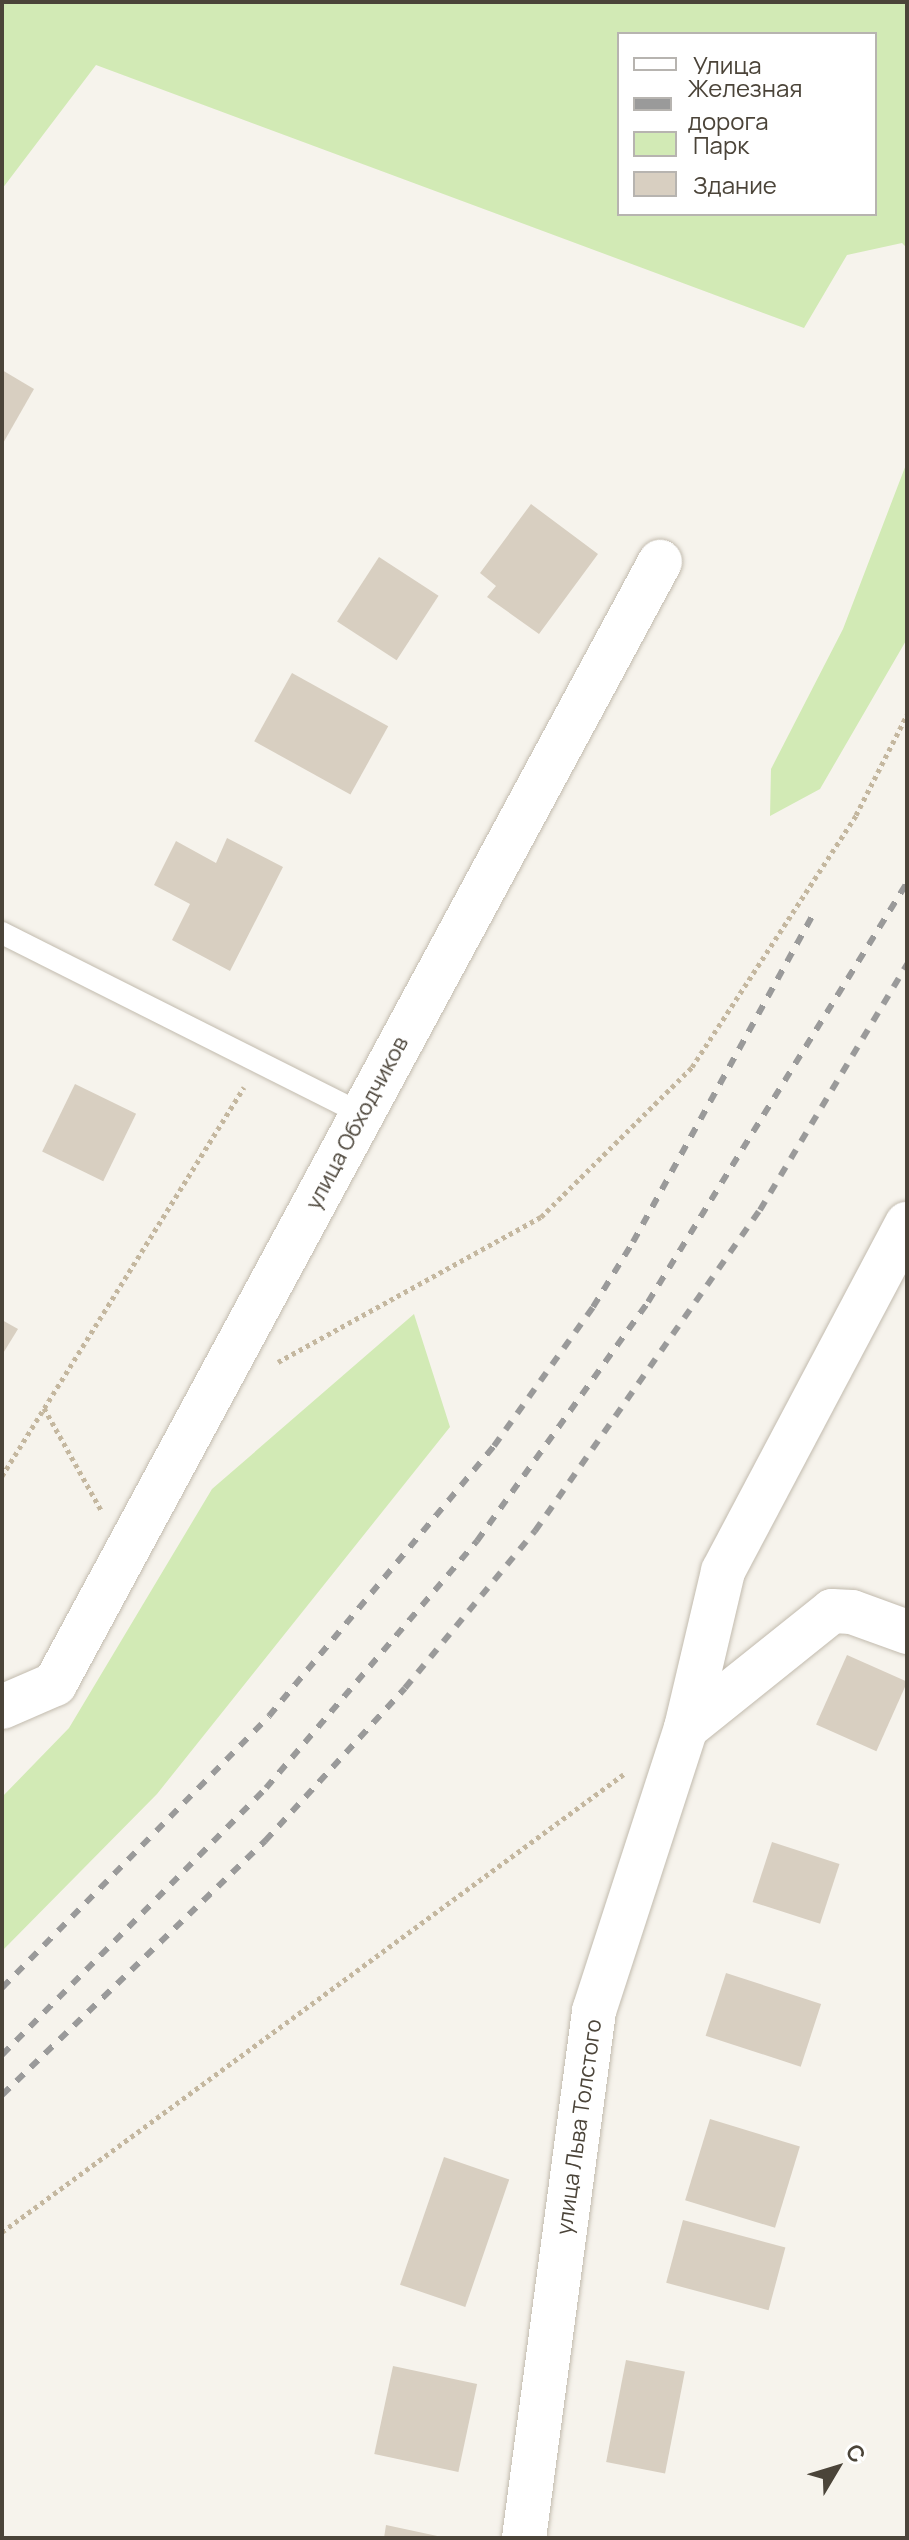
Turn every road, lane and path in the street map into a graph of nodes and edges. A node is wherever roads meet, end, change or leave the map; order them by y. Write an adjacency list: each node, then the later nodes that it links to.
1 (660, 562): 5 (street, улица Обходчиков)
2 (907, 715): 7 (path)
3 (2, 933): 4 (lane)
4 (260, 1063): 5 (lane); 8 (path)
5 (362, 1114): 10 (street, улица Обходчиков)
6 (907, 1224): 13 (street, улица Льва Толстого)
7 (263, 1371)
8 (44, 1408): 9 (path); 10 (path)
9 (2, 1476)
10 (125, 1553): 12 (street, улица Обходчиков)
11 (907, 1632): 13 (street)
12 (2, 1707)
13 (686, 1728): 16 (street, улица Льва Толстого)
14 (635, 1766): 15 (path)
15 (2, 2232)
16 (524, 2538)

